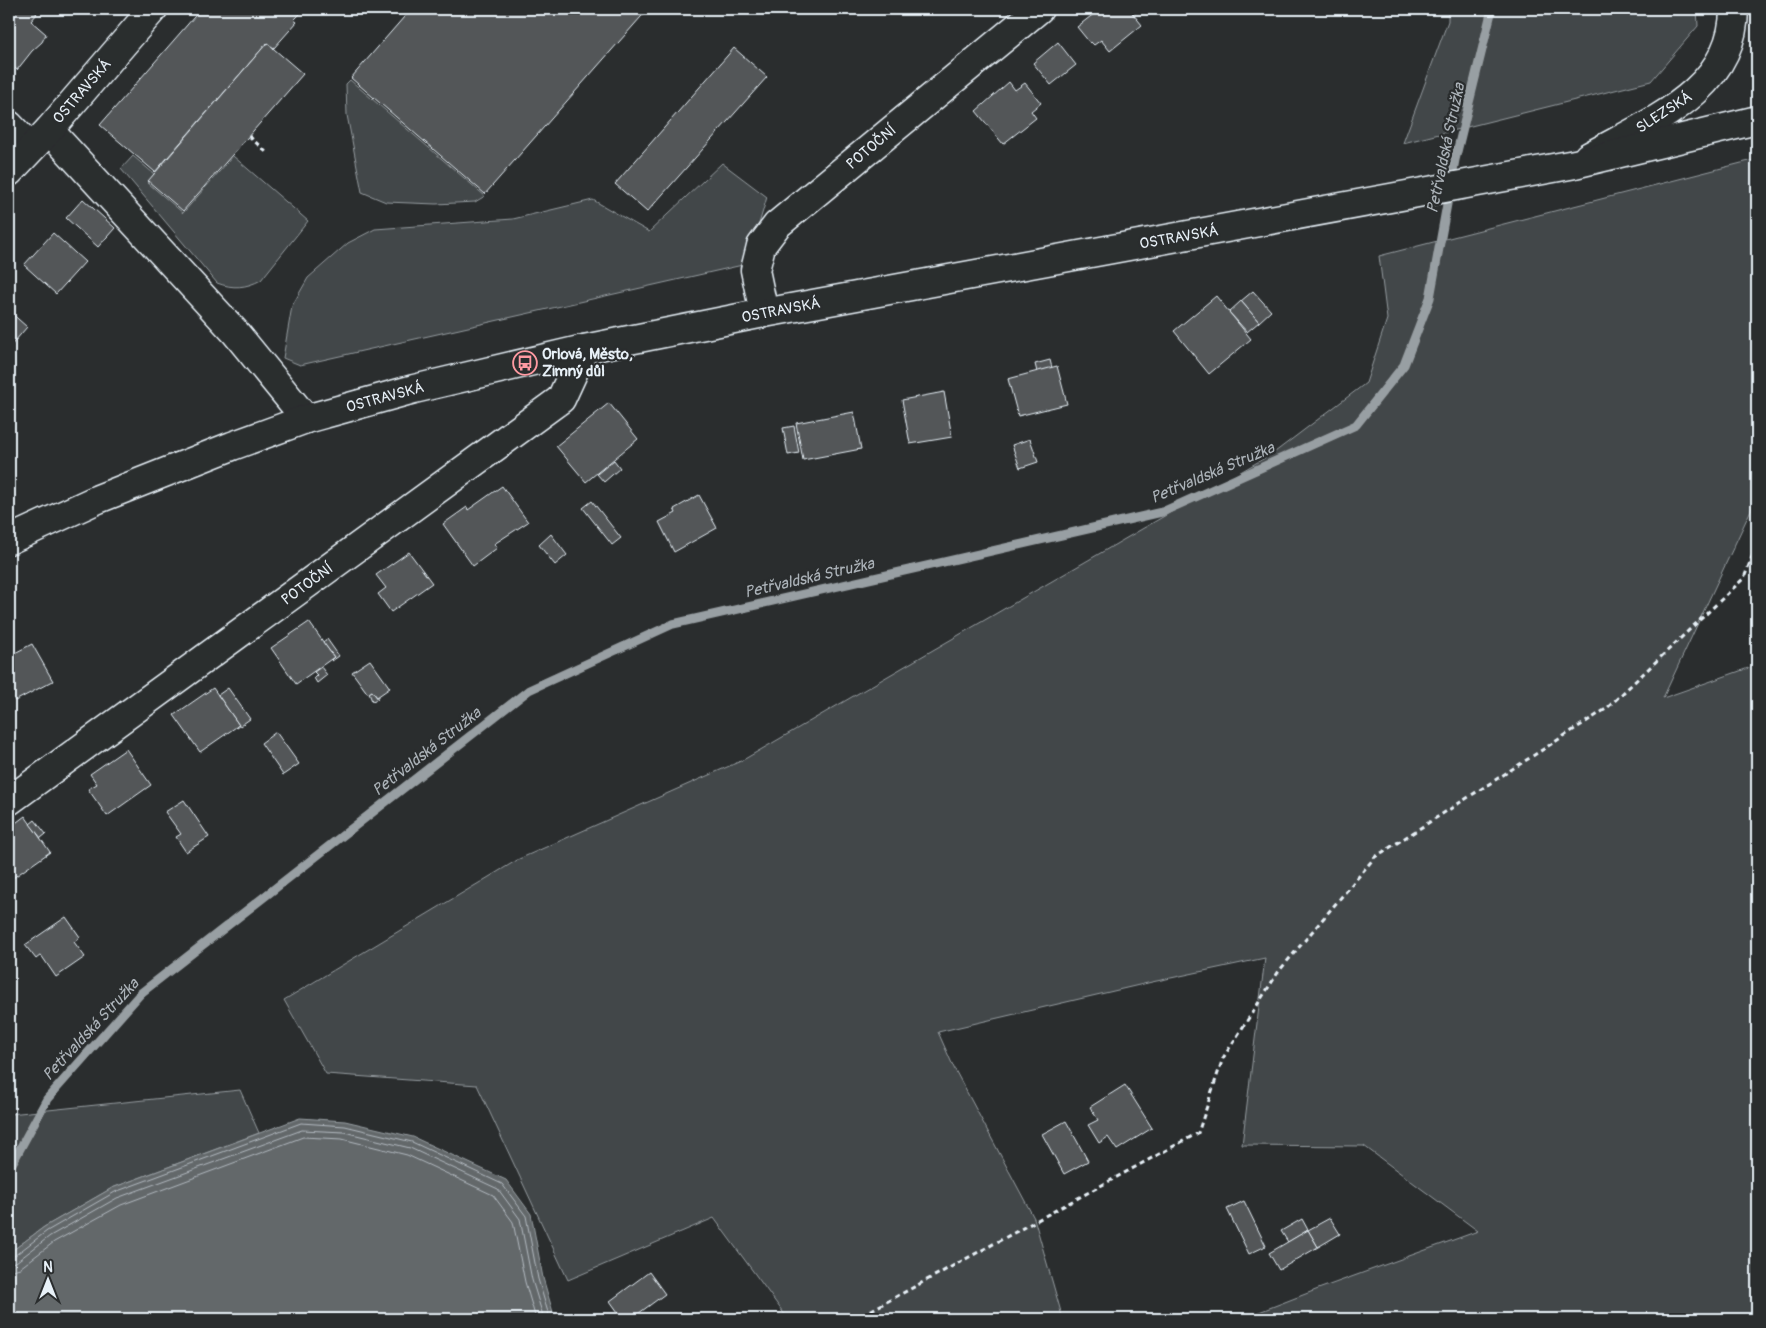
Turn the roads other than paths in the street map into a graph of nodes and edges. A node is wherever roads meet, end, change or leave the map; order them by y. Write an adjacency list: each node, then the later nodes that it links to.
1 (153, 9): 6 (main road, OSTRAVSKÁ)
2 (1040, 9): 9 (main road, POTOČNÍ)
3 (1734, 9): 7 (main road, SLEZSKÁ)
4 (1757, 120): 7 (main road, OSTRAVSKÁ)
5 (9, 125): 6 (main road)
6 (40, 139): 8 (main road, OSTRAVSKÁ); 11 (main road)
7 (1575, 164): 9 (main road, OSTRAVSKÁ)
8 (9, 172)
9 (764, 313): 10 (main road, OSTRAVSKÁ)
10 (584, 349): 11 (main road, OSTRAVSKÁ); 13 (main road, POTOČNÍ)
11 (306, 419): 12 (main road, OSTRAVSKÁ)
12 (9, 540)
13 (9, 801)

